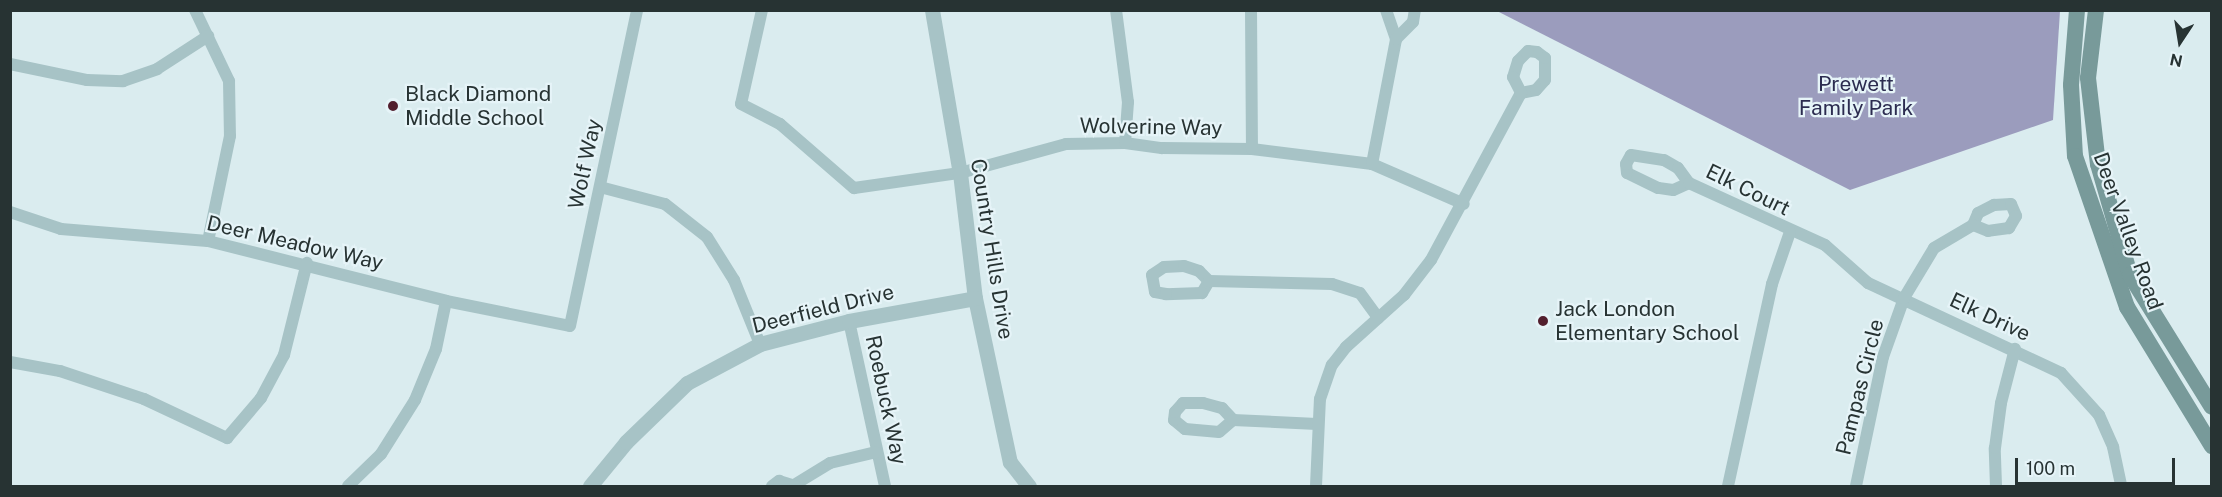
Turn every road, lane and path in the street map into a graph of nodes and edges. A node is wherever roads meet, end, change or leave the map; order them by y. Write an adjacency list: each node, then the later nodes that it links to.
1 (195, 10): 11 (street)
2 (638, 10): 20 (street, Wolf Way)
3 (762, 10): 18 (street, Wolverine Way)
4 (932, 10): 18 (street, Country Hills Drive)
5 (1116, 10): 15 (street)
6 (1251, 10): 16 (street)
7 (1386, 10): 12 (street)
8 (1415, 10): 12 (street)
9 (2078, 10): 40 (main road, Deer Valley Road)
10 (2096, 10): 37 (main road, Deer Valley Road)
11 (208, 36): 13 (street); 25 (street)
12 (1396, 39): 17 (street)
13 (10, 64)
14 (1521, 93): 21 (street)
15 (1125, 143): 16 (street, Wolverine Way); 18 (street, Wolverine Way)
16 (1252, 149): 17 (street, Wolverine Way)
17 (1372, 164): 21 (street, Wolverine Way)
18 (960, 172): 28 (street, Country Hills Drive)
19 (1689, 183): 19 (street, Elk Court); 24 (street, Elk Court)
20 (600, 187): 33 (street, Wolf Way); 34 (street)
21 (1464, 204): 31 (street)
22 (10, 212): 25 (street, Deer Meadow Way)
23 (1973, 225): 29 (street, Pampas Circle)
24 (1790, 232): 29 (street, Elk Drive); 49 (street)
25 (208, 241): 26 (street, Deer Meadow Way)
26 (307, 263): 30 (street, Deer Meadow Way); 36 (street)
27 (1209, 281): 31 (street)
28 (975, 298): 32 (street, Deerfield Drive); 47 (street, Country Hills Drive)
29 (1904, 298): 35 (street, Elk Drive); 50 (street, Pampas Circle)
30 (446, 301): 33 (street, Deer Meadow Way); 42 (street)
31 (1378, 318): 39 (street)
32 (849, 321): 34 (street, Deerfield Drive); 41 (street, Roebuck Way)
33 (570, 326)
34 (760, 344): 43 (street, Deerfield Drive)
35 (2015, 349): 51 (street); 52 (street, Elk Drive)
36 (10, 362)
37 (2211, 407)
38 (1233, 420): 39 (street)
39 (1317, 424): 48 (street)
40 (2211, 446)
41 (876, 452): 45 (street); 46 (street, Roebuck Way)
42 (348, 486)
43 (590, 486)
44 (772, 486): 45 (street)
45 (795, 486)
46 (885, 486)
47 (1029, 486)
48 (1316, 486)
49 (1728, 486)
50 (1856, 486)
51 (1996, 486)
52 (2121, 486)

